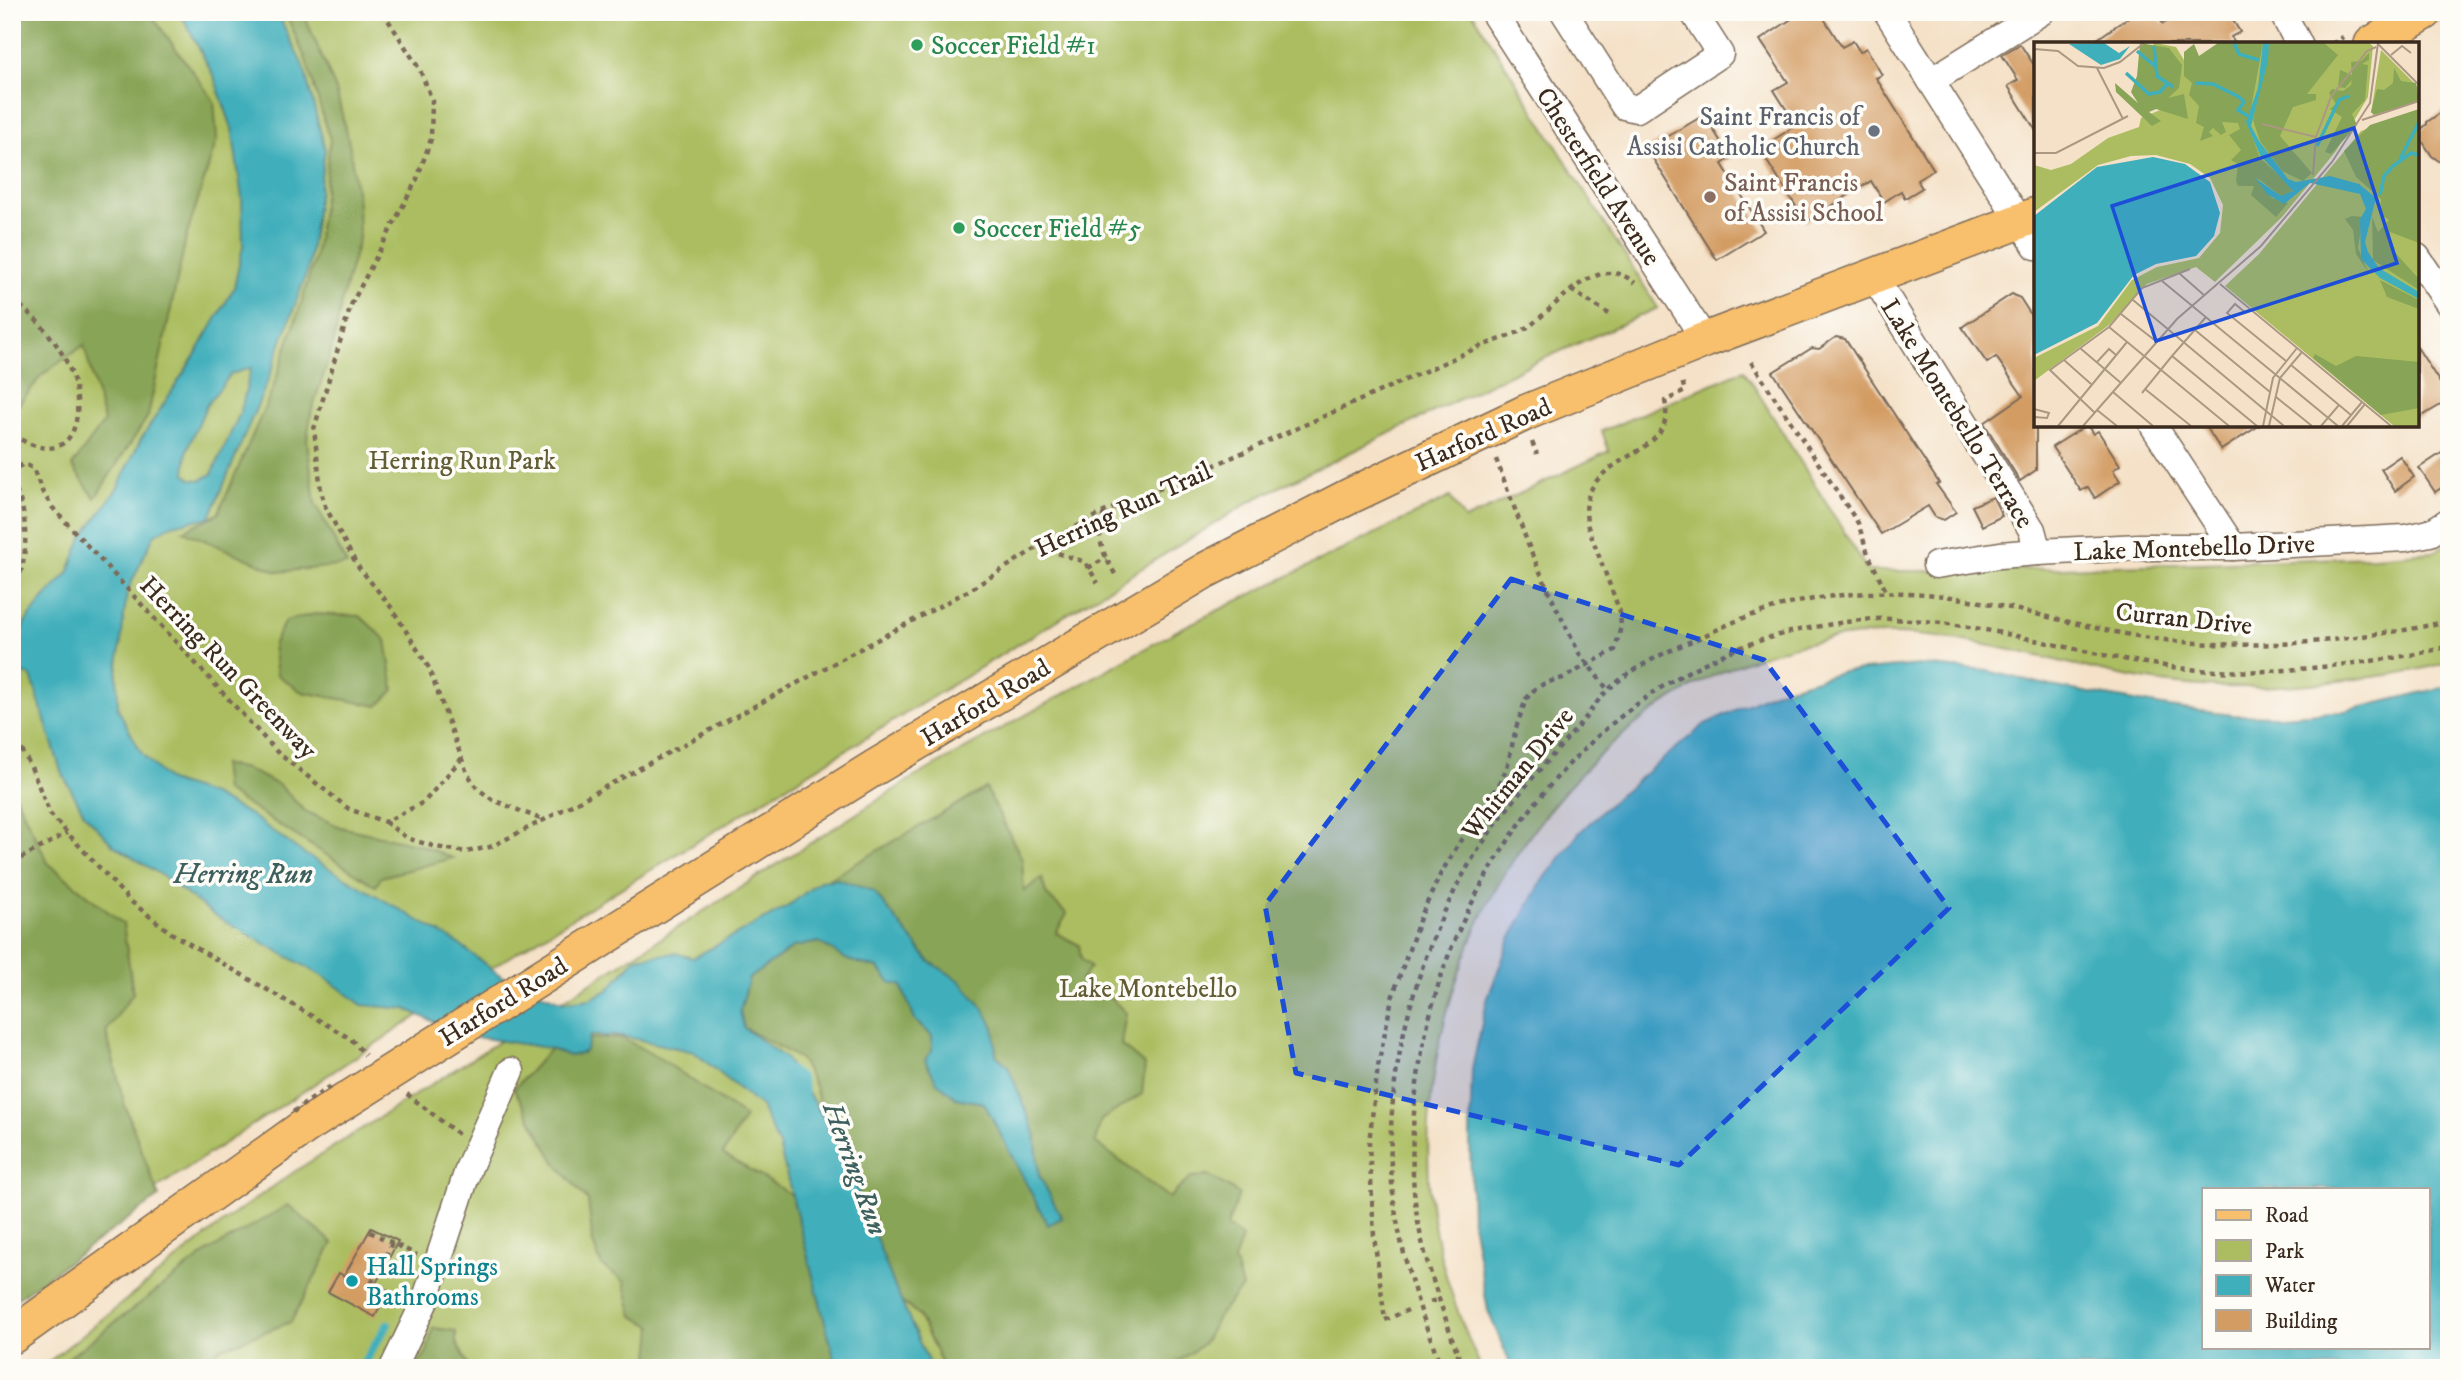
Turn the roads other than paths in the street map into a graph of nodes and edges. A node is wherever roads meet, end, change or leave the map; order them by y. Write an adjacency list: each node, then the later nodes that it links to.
1 (1564, 12): 2 (street)
2 (1693, 12)
3 (1887, 12): 10 (street)
4 (2041, 12): 10 (street)
5 (2283, 12): 8 (street)
6 (2425, 12): 9 (main road)
7 (1506, 17): 15 (street, Chesterfield Avenue)
8 (2298, 42)
9 (2375, 42)
10 (1931, 81): 11 (street)
11 (2031, 228): 13 (main road, Harford Road)
12 (2419, 260): 14 (street)
13 (1874, 277): 15 (main road, Harford Road); 19 (street, Lake Montebello Terrace)
14 (2449, 304)
15 (1705, 340): 22 (main road, Harford Road, bridge)
16 (2154, 427): 18 (street)
17 (2449, 521): 18 (street, Lake Montebello Drive)
18 (2232, 547): 19 (street, Lake Montebello Drive)
19 (2038, 552): 20 (street, Lake Montebello Drive)
20 (1936, 565)
21 (511, 1071): 23 (street)
22 (12, 1336)
23 (393, 1368)

